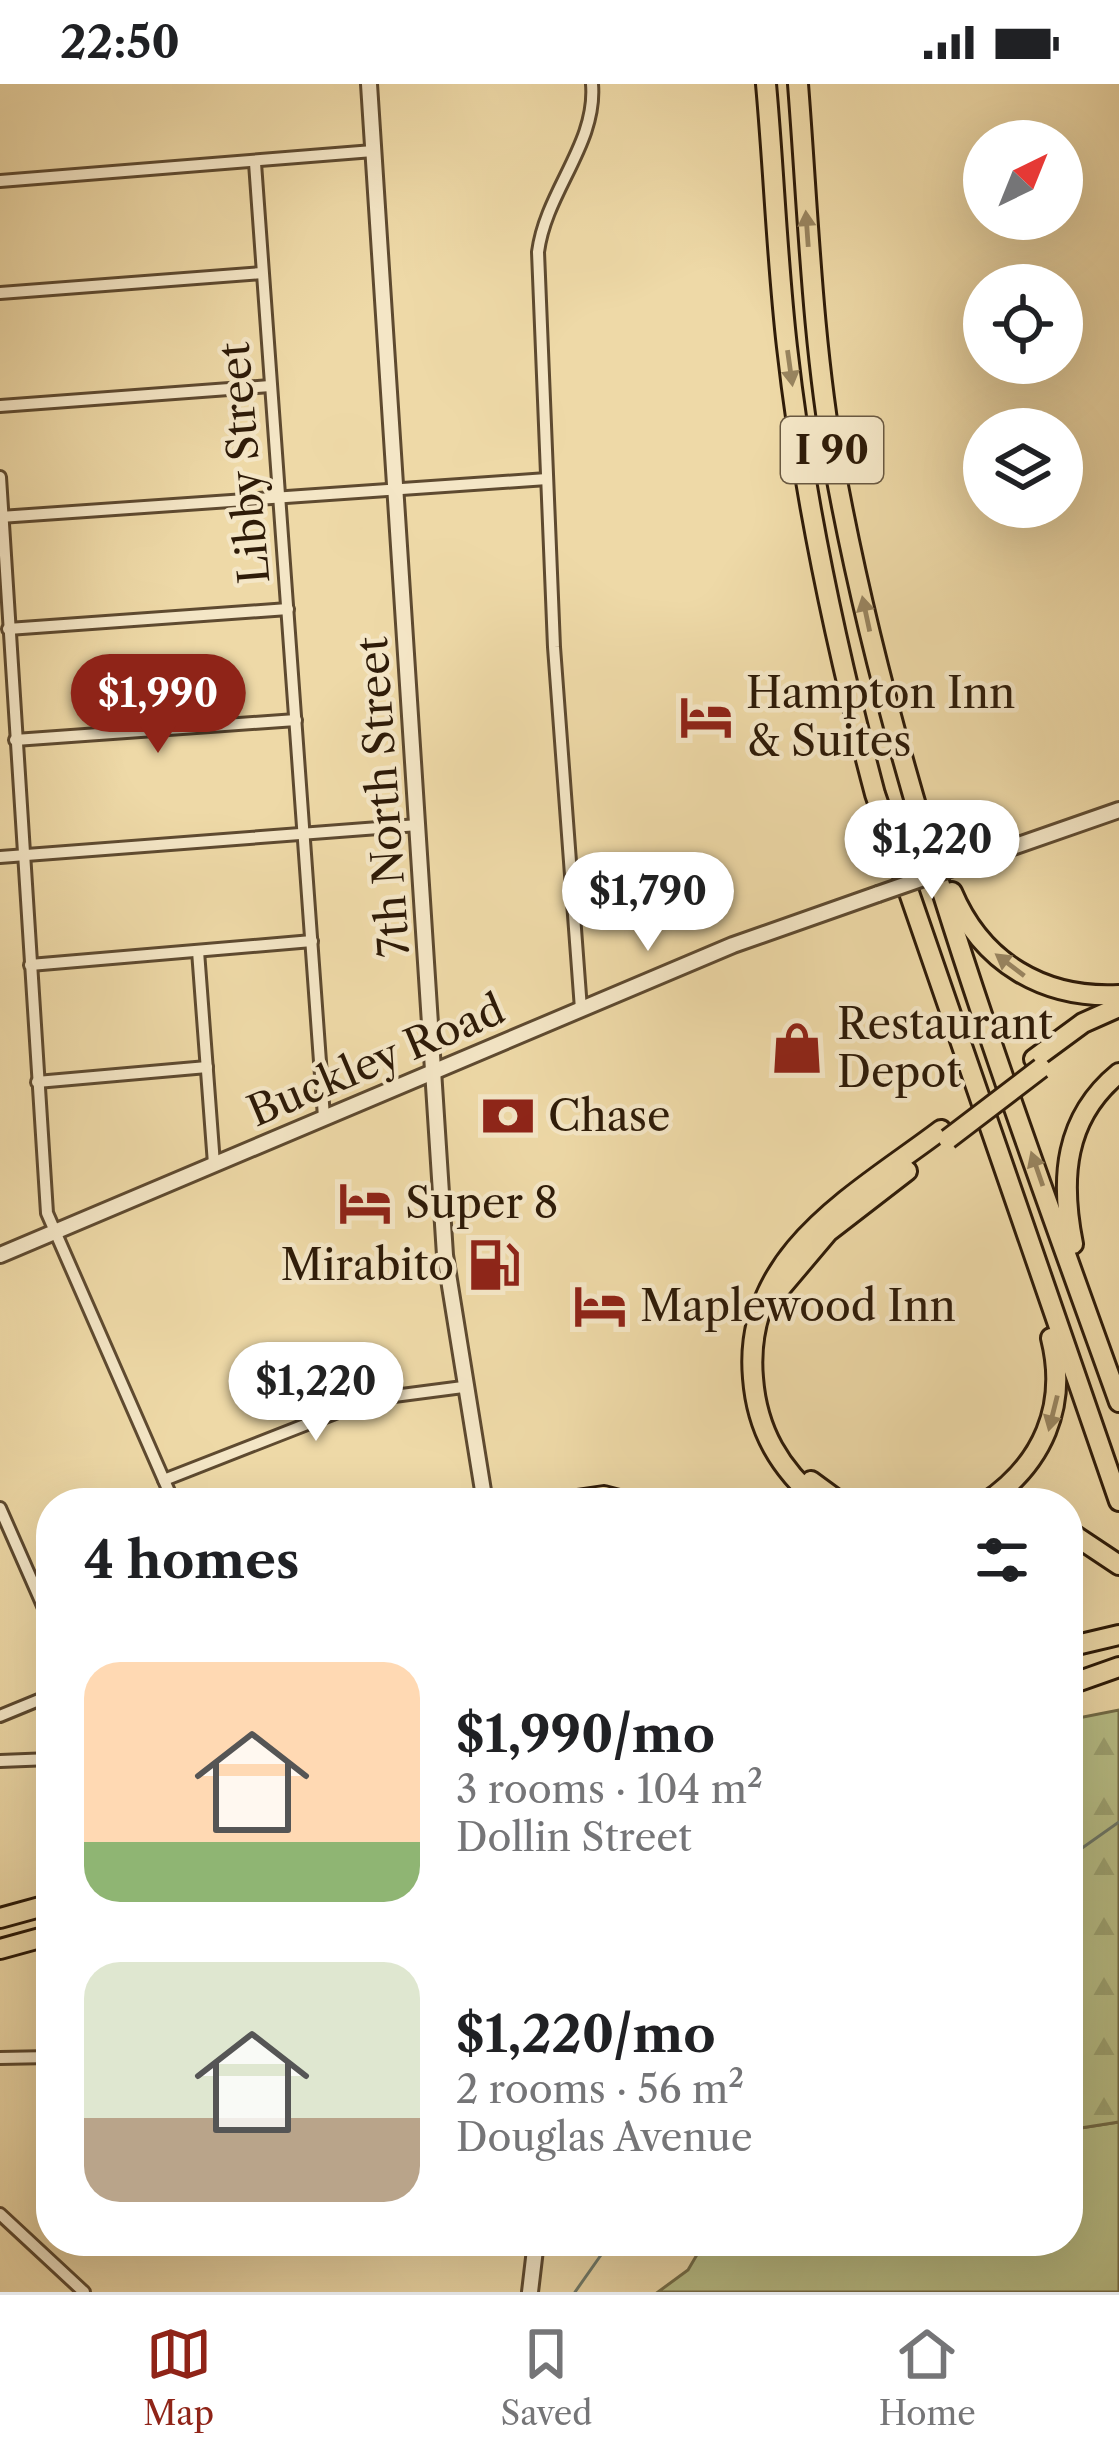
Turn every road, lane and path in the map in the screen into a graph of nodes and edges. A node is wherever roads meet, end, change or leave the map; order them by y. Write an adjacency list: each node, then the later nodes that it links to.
1 (369, 84): 5 (street, 7th North Street)
2 (592, 84): 13 (street)
3 (766, 84): 44 (highway, I 90, one-way to 44)
4 (798, 84): 21 (highway, I 90, one-way to 4)
5 (373, 151): 6 (street); 14 (street, 7th North Street)
6 (255, 163): 7 (street); 8 (street, Libby Street)
7 (0, 182)
8 (262, 273): 9 (street); 10 (street, Libby Street)
9 (0, 293)
10 (270, 386): 11 (street); 15 (street, Libby Street)
11 (0, 406)
12 (0, 477): 16 (street)
13 (547, 479): 14 (street); 32 (street)
14 (395, 487): 15 (street); 23 (street, 7th North Street)
15 (279, 497): 16 (street); 17 (street, Libby Street)
16 (1, 517): 18 (street)
17 (288, 609): 18 (street); 19 (street, Libby Street)
18 (8, 629): 20 (street)
19 (296, 720): 20 (street); 24 (street, Libby Street)
20 (15, 740): 25 (street)
21 (917, 808): 30 (highway, one-way to 21); 45 (highway, I 90, one-way to 21)
22 (1119, 810): 32 (street, Buckley Road, bridge)
23 (418, 825): 24 (street); 36 (street, 7th North Street)
24 (304, 833): 25 (street); 27 (street, Libby Street)
25 (23, 855): 26 (street); 29 (street)
26 (0, 857)
27 (312, 941): 28 (street); 39 (street, Libby Street)
28 (198, 951): 29 (street); 35 (street)
29 (30, 964): 38 (street)
30 (1119, 995)
31 (1119, 1006): 34 (highway)
32 (581, 1009): 36 (street, Buckley Road)
33 (1119, 1018): 34 (highway)
34 (1037, 1064): 40 (highway, bridge)
35 (207, 1067): 38 (street); 41 (street)
36 (433, 1072): 39 (street, Buckley Road); 46 (street, 7th North Street)
37 (1119, 1073): 45 (highway)
38 (37, 1082): 42 (street)
39 (324, 1117): 41 (street, Buckley Road)
40 (945, 1135): 51 (highway); 52 (highway)
41 (214, 1164): 42 (street, Buckley Road)
42 (54, 1232): 43 (street, Buckley Road); 48 (street)
43 (0, 1255)
44 (1036, 1262): 53 (highway, one-way to 53); 54 (highway, I 90)
45 (1089, 1319): 47 (highway, I 90)
46 (464, 1387): 48 (street); 50 (street, 7th North Street)
47 (1119, 1402)
48 (164, 1480): 49 (street)
49 (167, 1488)
50 (482, 1488)
51 (805, 1488)
52 (821, 1488)
53 (1002, 1488)
54 (1119, 1501)
55 (0, 1508): 58 (street)
56 (1083, 1541): 57 (highway)
57 (1119, 1565)
58 (36, 1590)
59 (1119, 1664): 60 (highway); 61 (highway)
60 (1083, 1670)
61 (1083, 1678)
62 (36, 1701): 63 (street)
63 (0, 1716)
64 (36, 1760): 65 (street)
65 (0, 1761)
66 (36, 1908): 67 (highway)
67 (0, 1918)
68 (36, 1939): 69 (highway)
69 (0, 1949)
70 (36, 2057): 71 (street)
71 (0, 2058)
72 (0, 2214): 73 (street)
73 (36, 2247)
74 (45, 2256): 76 (street)
75 (534, 2256): 77 (street)
76 (84, 2292)
77 (530, 2292)

